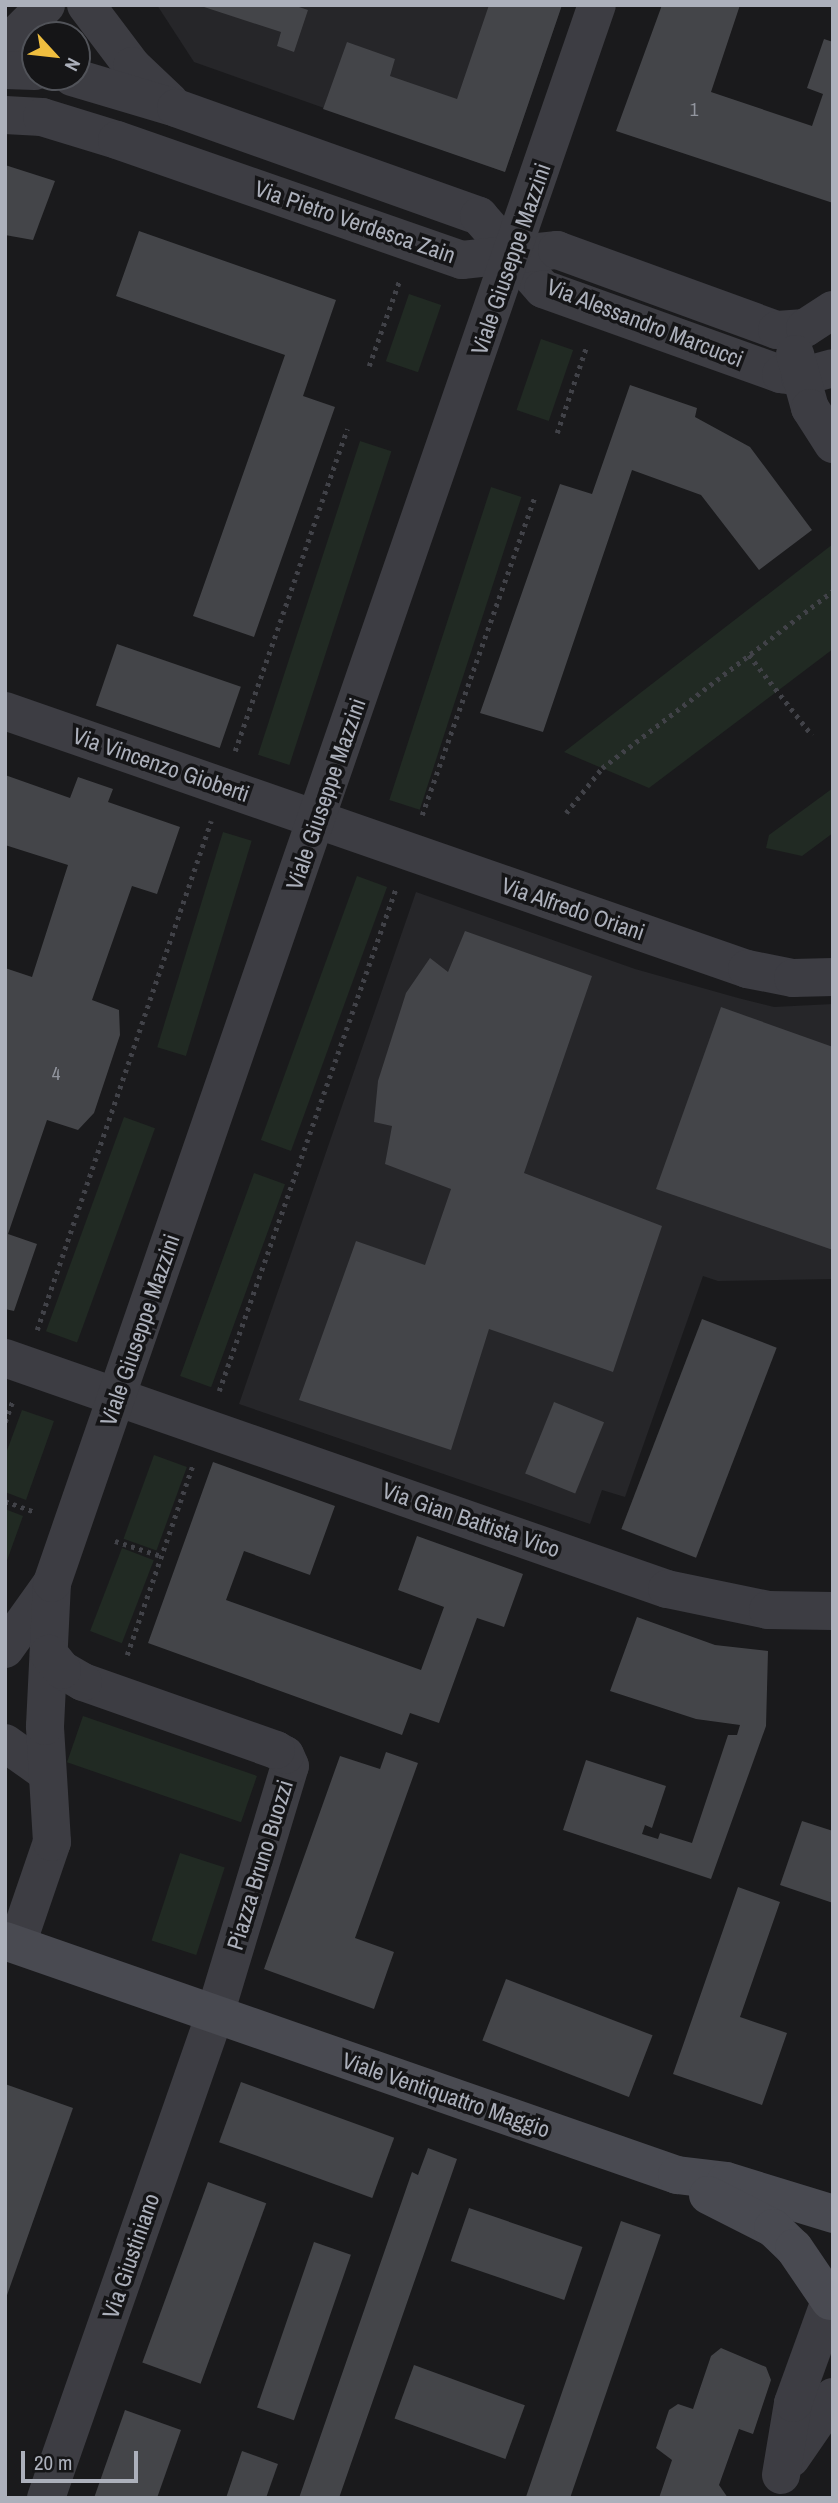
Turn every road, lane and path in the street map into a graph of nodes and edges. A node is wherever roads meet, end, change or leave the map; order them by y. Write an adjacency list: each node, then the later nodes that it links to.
1 (46, 5): 4 (street)
2 (86, 5): 6 (street)
3 (597, 5): 8 (street, Viale Giuseppe Mazzini)
4 (5, 46)
5 (91, 83): 6 (street, Via Pietro Verdesca Zain)
6 (176, 108): 8 (street, Via Pietro Verdesca Zain)
7 (5, 116): 8 (street, Via Pietro Verdesca Zain)
8 (513, 254): 10 (street, Via Alessandro Marcucci); 12 (street, Via Alessandro Marcucci); 26 (street, Viale Giuseppe Mazzini)
9 (400, 279): 13 (path)
10 (600, 308): 14 (street, Via Alessandro Marcucci); 16 (path)
11 (833, 310): 12 (street)
12 (790, 330): 14 (street)
13 (369, 366)
14 (816, 373): 17 (street)
15 (347, 429): 23 (path)
16 (557, 433)
17 (833, 444)
18 (535, 496): 27 (path)
19 (833, 591): 20 (path)
20 (749, 655): 22 (path); 24 (path)
21 (5, 711): 26 (street, Via Vincenzo Gioberti)
22 (812, 735)
23 (234, 755)
24 (566, 813)
25 (212, 819): 30 (path)
26 (317, 821): 29 (street, Via Alfredo Oriani); 31 (street, Viale Giuseppe Mazzini)
27 (420, 822)
28 (398, 884): 32 (path)
29 (833, 977)
30 (18, 1363): 31 (street, Via Gian Battista Vico); 33 (path)
31 (117, 1396): 39 (street, Viale Giuseppe Mazzini); 40 (street, Via Gian Battista Vico)
32 (215, 1400)
33 (5, 1422)
34 (193, 1463): 38 (path)
35 (5, 1501): 36 (path)
36 (33, 1511)
37 (115, 1541): 38 (path)
38 (161, 1556): 43 (path)
39 (52, 1583): 41 (street, Viale Giuseppe Mazzini); 42 (street, Viale Giuseppe Mazzini)
40 (833, 1611)
41 (8, 1643)
42 (49, 1654): 45 (street); 47 (street, Piazza Bruno Buozzi)
43 (127, 1655)
44 (5, 1743): 45 (street)
45 (46, 1772): 46 (street)
46 (11, 1942): 47 (main road)
47 (215, 2014): 48 (main road, Viale Ventiquattro Maggio); 53 (street, Via Giustiniano)
48 (677, 2175): 49 (main road); 50 (main road)
49 (833, 2214)
50 (832, 2295): 52 (street)
51 (833, 2397): 52 (street)
52 (776, 2486)
53 (46, 2498)

